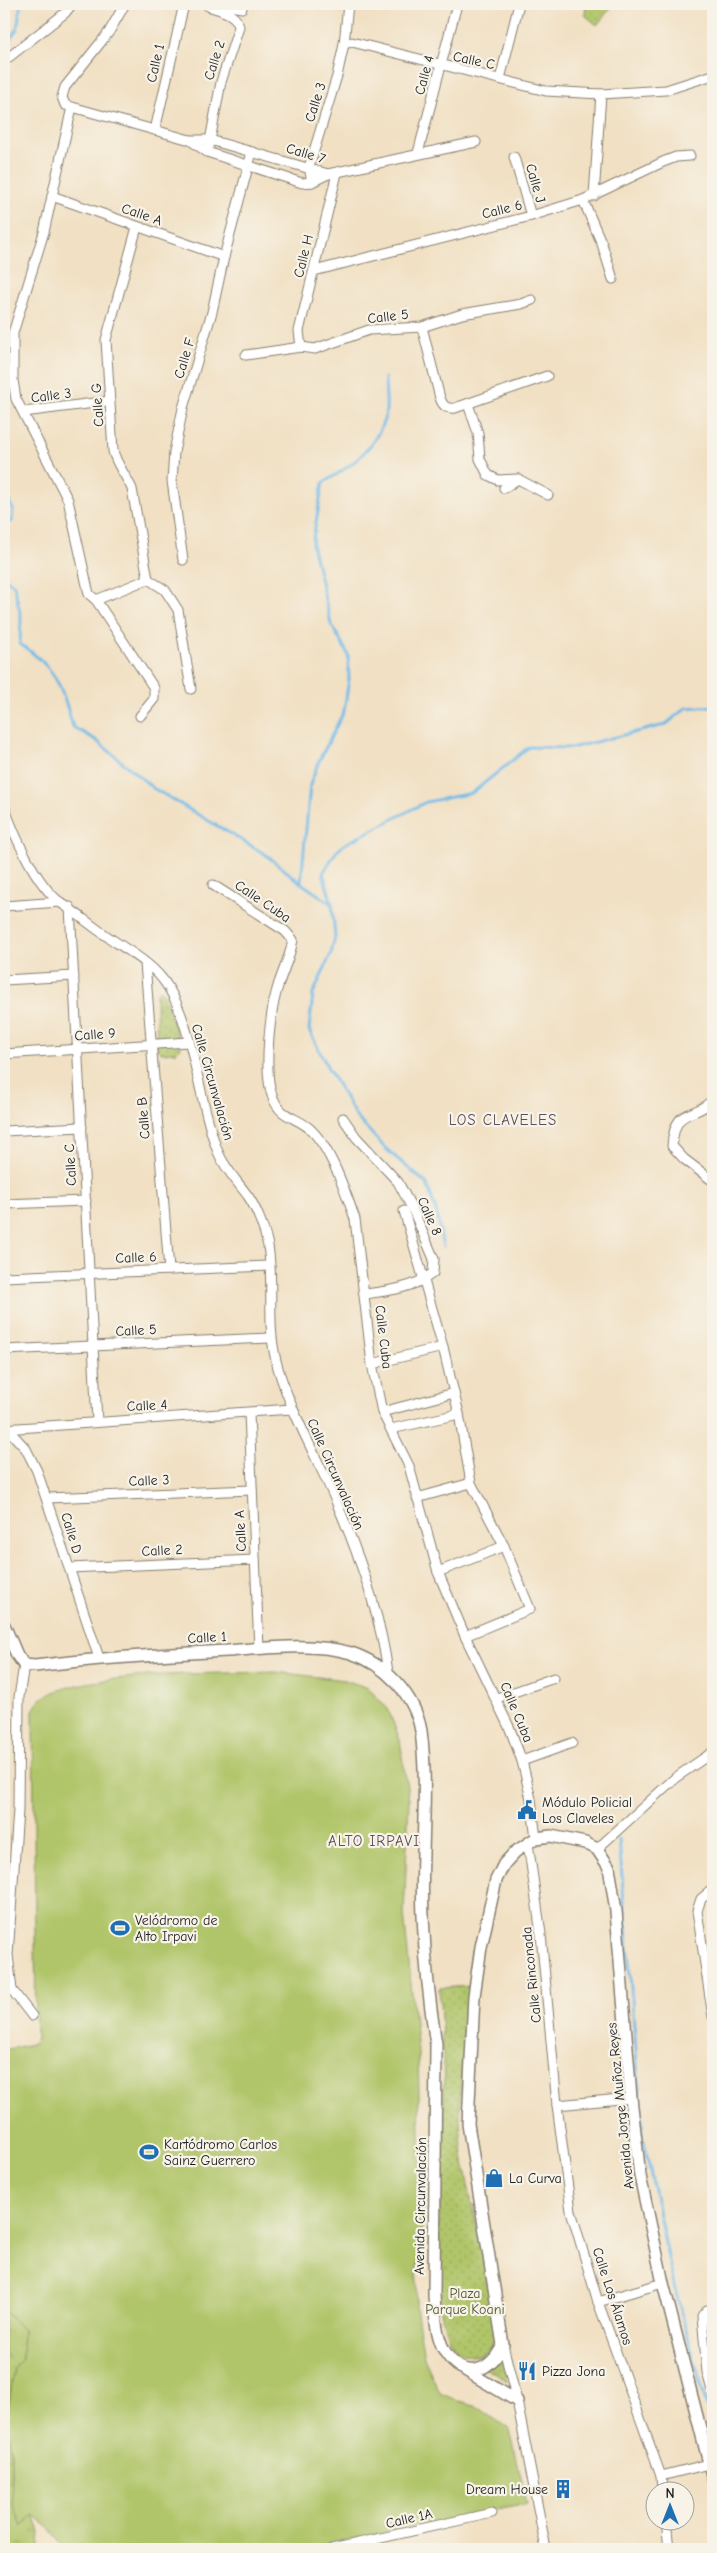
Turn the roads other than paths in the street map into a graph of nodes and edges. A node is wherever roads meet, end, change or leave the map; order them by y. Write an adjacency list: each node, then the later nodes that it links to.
1 (72, 4): 10 (street)
2 (125, 4): 15 (street)
3 (184, 4): 16 (street, Calle 1)
4 (210, 4): 8 (street); 18 (street, Calle 2)
5 (348, 4): 9 (street, Calle 3)
6 (457, 4): 11 (street, Calle 4)
7 (519, 4): 13 (street)
8 (242, 6)
9 (344, 44): 11 (street, Calle C); 26 (street, Calle 3)
10 (4, 61)
11 (441, 66): 13 (street, Calle C); 22 (street, Calle 4)
12 (713, 75): 14 (street, Calle C)
13 (500, 80): 14 (street, Calle C)
14 (600, 94): 30 (street)
15 (72, 107): 16 (street, Calle 7); 29 (street)
16 (155, 130): 17 (street, Calle 7)
17 (190, 140): 18 (street, Calle 7); 20 (street, Calle 7)
18 (210, 140): 20 (street); 21 (street, Calle 7)
19 (476, 142): 22 (street)
20 (207, 152): 25 (street, Calle 7)
21 (252, 152): 25 (street, Calle F); 26 (street, Calle 7)
22 (418, 153): 27 (street)
23 (690, 156): 30 (street, Calle 6)
24 (514, 157): 32 (street, Calle J)
25 (248, 166): 28 (street, Calle 7); 34 (street, Calle F)
26 (309, 167): 27 (street, Calle 7); 28 (street)
27 (333, 173): 28 (street, Calle 7); 35 (street, Calle H)
28 (312, 182)
29 (52, 196): 33 (street, Calle A); 44 (street)
30 (594, 196): 31 (street, Calle 6)
31 (584, 200): 32 (street, Calle 6); 36 (street)
32 (531, 216): 35 (street, Calle 6)
33 (137, 227): 34 (street, Calle A); 42 (street, Calle G)
34 (224, 257): 48 (street, Calle F)
35 (314, 271): 39 (street, Calle H)
36 (612, 278)
37 (532, 300): 38 (street, Calle 5)
38 (422, 327): 39 (street, Calle 5); 43 (street)
39 (300, 347): 40 (street, Calle 5)
40 (246, 355)
41 (547, 376): 43 (street)
42 (110, 401): 44 (street, Calle 3); 49 (street, Calle G)
43 (468, 404): 45 (street)
44 (24, 412): 50 (street)
45 (518, 479): 46 (street); 47 (street)
46 (504, 488)
47 (548, 495)
48 (183, 560)
49 (148, 578): 50 (street); 51 (street)
50 (96, 600): 52 (street)
51 (191, 689)
52 (140, 716)
53 (4, 806): 54 (street, Calle Circunvalación)
54 (14, 832): 55 (street); 57 (street, Calle Circunvalación)
55 (4, 833)
56 (213, 885): 80 (street, Calle Cuba)
57 (60, 902): 58 (street); 59 (street, Calle Circunvalación)
58 (4, 906)
59 (70, 907): 60 (street, Calle Circunvalación); 61 (street, Calle C)
60 (145, 964): 63 (street, Calle Circunvalación); 64 (street, Calle B)
61 (74, 976): 62 (street); 65 (street, Calle C)
62 (4, 980)
63 (188, 1042): 64 (street, Calle 9); 75 (street, Calle Circunvalación)
64 (150, 1045): 65 (street, Calle 9); 76 (street, Calle B)
65 (78, 1049): 66 (street, Calle 9); 69 (street, Calle C)
66 (4, 1054)
67 (713, 1099): 71 (street)
68 (344, 1118): 79 (street, Calle 8)
69 (82, 1127): 70 (street); 72 (street, Calle C)
70 (4, 1131)
71 (713, 1181)
72 (86, 1201): 73 (street); 77 (street, Calle C)
73 (4, 1204)
74 (404, 1211): 79 (street)
75 (269, 1266): 76 (street, Calle 6); 81 (street, Calle Circunvalación)
76 (168, 1270): 77 (street, Calle 6)
77 (90, 1273): 78 (street, Calle 6); 82 (street, Calle C)
78 (4, 1277)
79 (424, 1280): 80 (street); 83 (street)
80 (365, 1294): 85 (street, Calle Cuba)
81 (270, 1338): 82 (street, Calle 5); 87 (street, Calle Circunvalación)
82 (93, 1346): 84 (street, Calle 5); 91 (street, Calle C)
83 (443, 1347): 85 (street); 86 (street)
84 (4, 1350)
85 (372, 1364): 88 (street, Calle Cuba)
86 (454, 1392): 88 (street); 90 (street)
87 (292, 1409): 89 (street, Calle 4); 107 (street, Calle Circunvalación)
88 (382, 1412): 93 (street, Calle Cuba)
89 (249, 1413): 91 (street, Calle 4); 95 (street, Calle A)
90 (459, 1414): 93 (street); 94 (street)
91 (97, 1422): 92 (street, Calle 4)
92 (4, 1427): 96 (street, Calle D)
93 (391, 1429): 97 (street, Calle Cuba)
94 (471, 1483): 97 (street); 98 (street)
95 (252, 1490): 96 (street, Calle 3); 99 (street, Calle A)
96 (47, 1498): 100 (street, Calle D)
97 (417, 1498): 101 (street, Calle Cuba)
98 (504, 1546): 101 (street); 103 (street)
99 (255, 1560): 100 (street, Calle 2); 104 (street, Calle A)
100 (69, 1568): 105 (street, Calle D)
101 (438, 1572): 103 (street, Calle Cuba)
102 (4, 1625): 106 (street)
103 (465, 1636): 109 (street, Calle Cuba)
104 (259, 1649): 105 (street, Calle 1); 107 (street, Calle 1)
105 (99, 1658): 106 (street, Calle 1)
106 (24, 1665): 116 (street)
107 (388, 1672): 124 (street, Avenida Circunvalación)
108 (554, 1678): 109 (street)
109 (497, 1698): 112 (street, Calle Cuba)
110 (572, 1743): 112 (street)
111 (713, 1752): 114 (street)
112 (522, 1761): 113 (street, Calle Cuba)
113 (532, 1841): 114 (street); 119 (street, Calle Rinconada); 123 (street)
114 (597, 1849): 118 (street, Avenida Jorge Muñoz Reyes)
115 (713, 1889): 117 (street)
116 (32, 2016)
117 (713, 2017)
118 (631, 2098): 119 (street); 120 (street, Avenida Jorge Muñoz Reyes)
119 (557, 2105): 121 (street, Calle Los Álamos)
120 (663, 2283): 121 (street); 127 (street, Avenida Jorge Muñoz Reyes)
121 (598, 2302): 128 (street, Calle Los Álamos)
122 (713, 2315): 125 (street)
123 (503, 2345): 124 (street); 126 (street)
124 (464, 2369): 126 (street, Avenida Circunvalación)
125 (713, 2394)
126 (517, 2401): 134 (street)
127 (709, 2464): 128 (street); 130 (street, Avenida Jorge Muñoz Reyes)
128 (661, 2476): 129 (street, Calle Los Álamos)
129 (661, 2480)
130 (713, 2480)
131 (492, 2513): 133 (street, Calle 1A)
132 (667, 2530): 135 (street)
133 (332, 2549)
134 (546, 2549)
135 (669, 2549)

